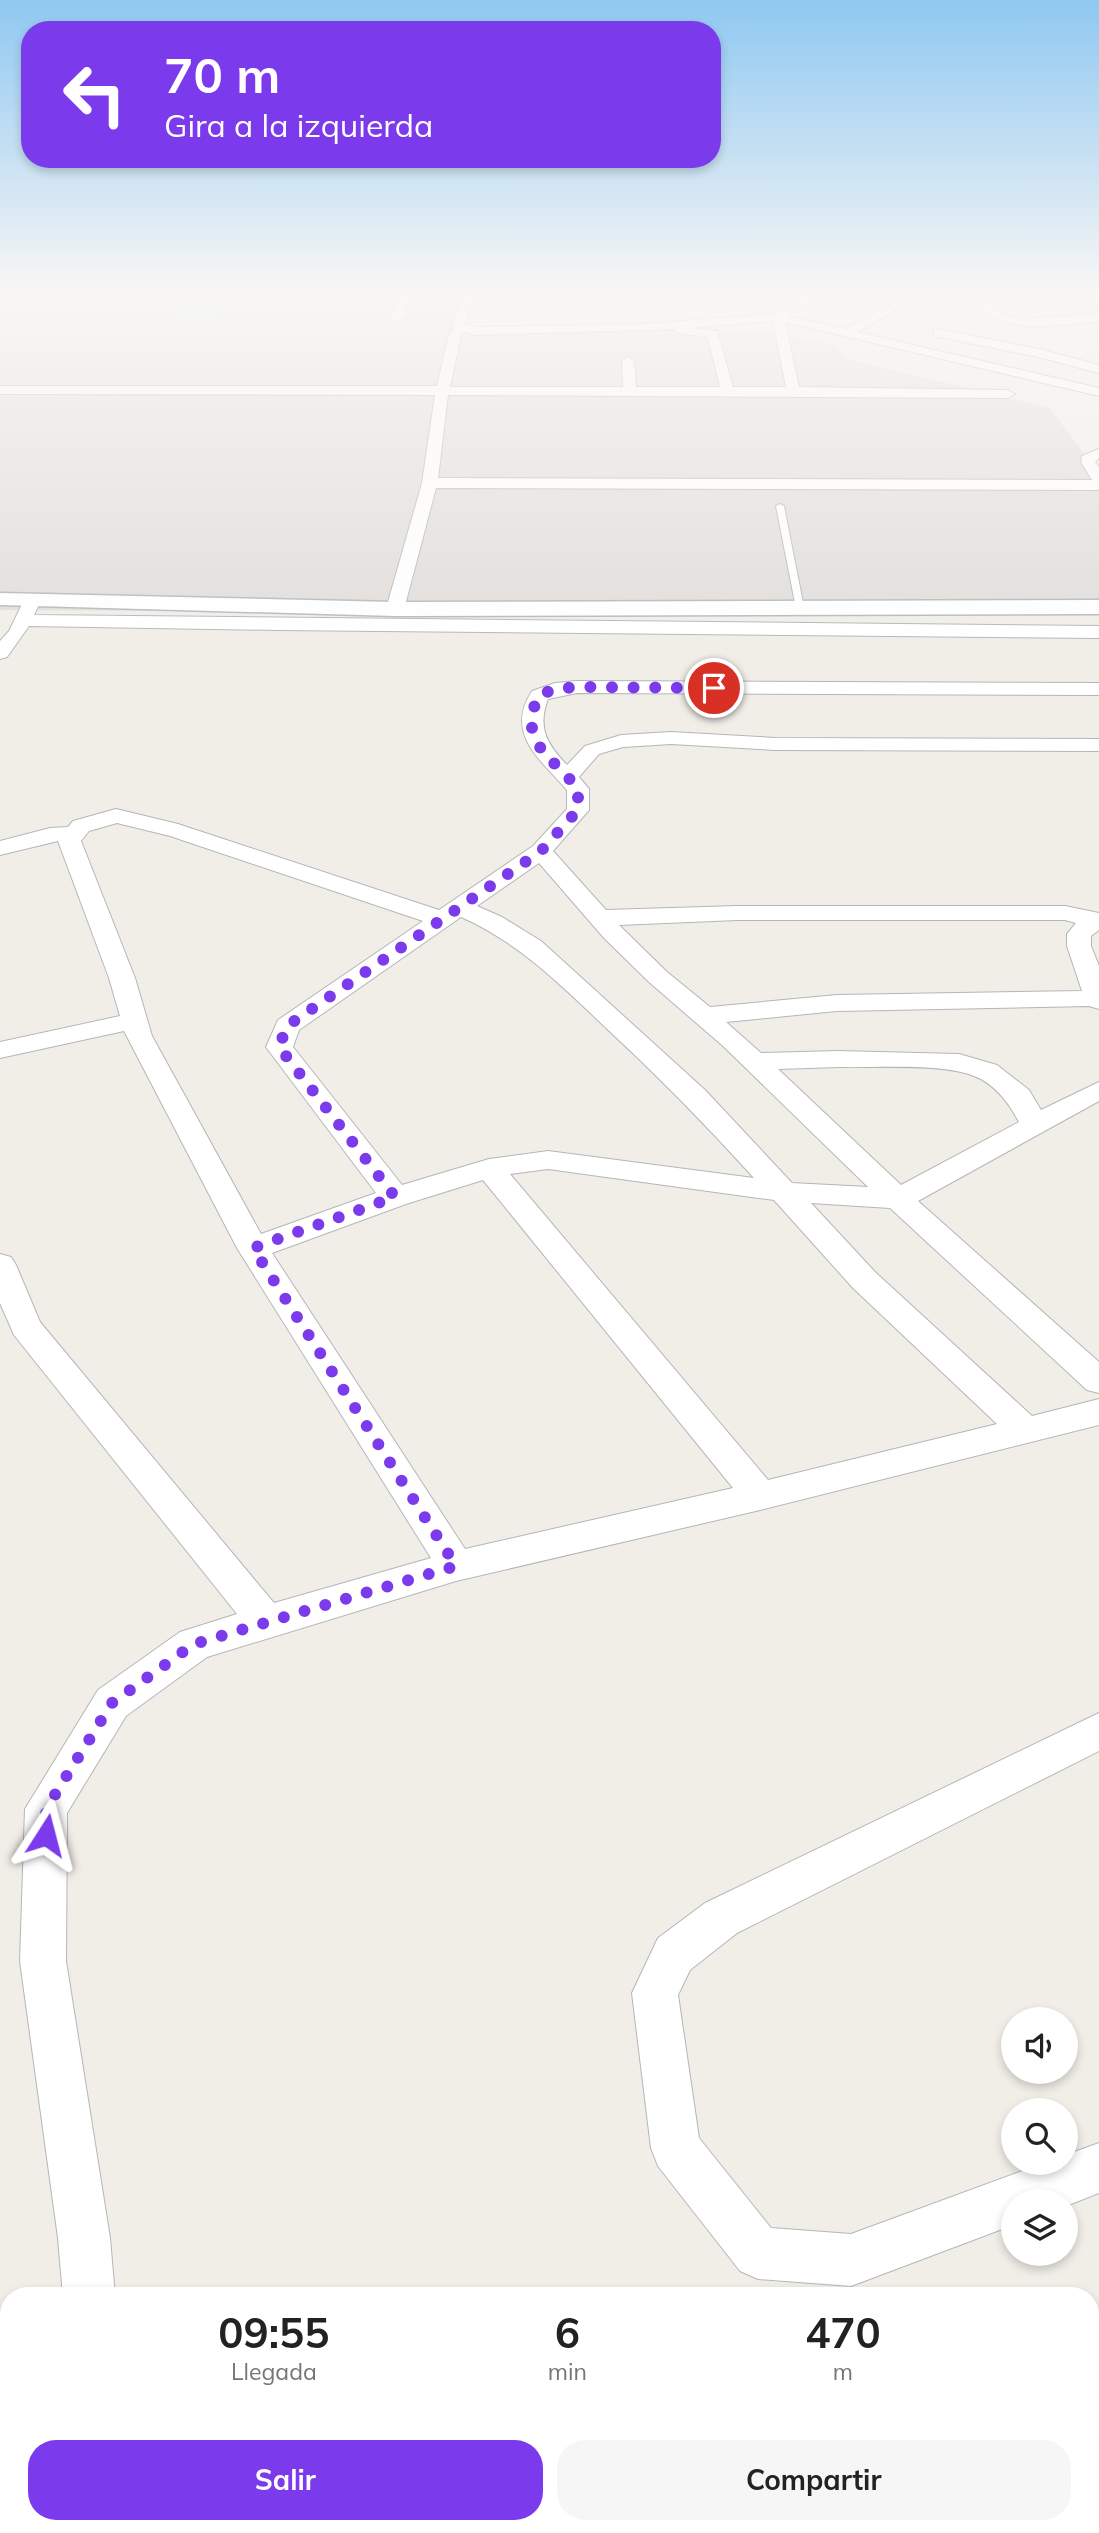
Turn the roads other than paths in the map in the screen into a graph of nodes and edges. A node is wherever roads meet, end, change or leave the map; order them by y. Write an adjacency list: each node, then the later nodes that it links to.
1 (439, 414): 4 (street)
2 (1099, 453): 3 (street)
3 (1099, 479)
4 (430, 483): 5 (street); 11 (street)
5 (1099, 485)
6 (780, 506): 10 (lane)
7 (0, 599): 8 (street)
8 (33, 599): 11 (street); 12 (street)
9 (1099, 607): 10 (street)
10 (800, 608): 11 (street)
11 (395, 609)
12 (23, 620): 13 (street); 14 (street)
13 (1099, 632)
14 (0, 653)
15 (1099, 689): 17 (street)
16 (1099, 745): 17 (street)
17 (568, 777): 20 (street)
18 (75, 833): 19 (street); 21 (street); 26 (street)
19 (0, 848)
20 (541, 851): 21 (street); 22 (street)
21 (452, 914): 32 (street); 33 (street)
22 (600, 919): 23 (street); 25 (street)
23 (1098, 920): 24 (street)
24 (1098, 1000): 25 (street)
25 (703, 1016): 28 (street)
26 (134, 1021): 27 (street); 35 (street)
27 (0, 1050)
28 (752, 1061): 30 (street); 34 (street)
29 (1099, 1090): 30 (street)
30 (1035, 1125): 34 (street)
31 (489, 1168): 32 (street); 33 (street); 40 (street)
32 (785, 1192): 34 (street); 39 (street)
33 (395, 1197): 35 (street)
34 (898, 1199): 37 (street)
35 (253, 1248): 41 (street)
36 (0, 1265): 42 (street)
37 (1099, 1381)
38 (1099, 1412): 39 (street)
39 (1025, 1430): 40 (street)
40 (760, 1496): 41 (street)
41 (456, 1566): 42 (street)
42 (266, 1622): 45 (street)
43 (1099, 1731): 44 (street)
44 (1099, 2168)
45 (88, 2287)

